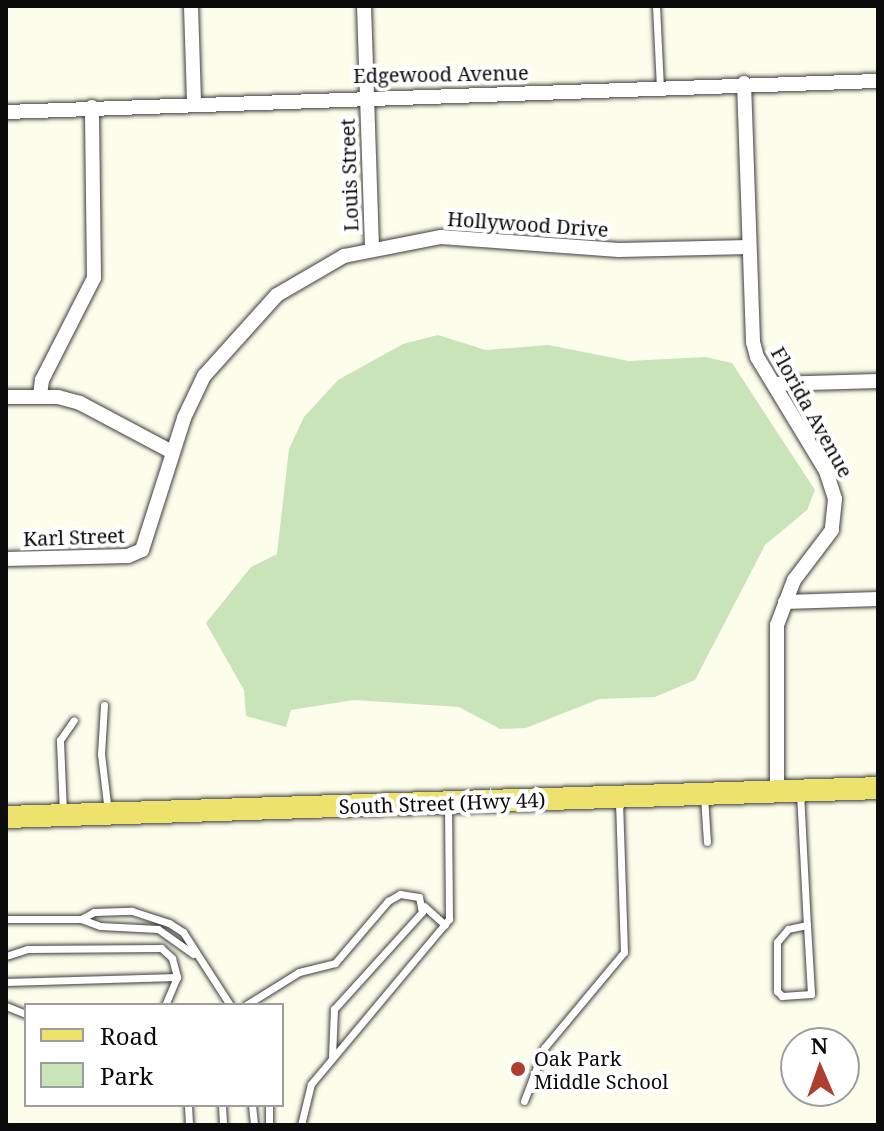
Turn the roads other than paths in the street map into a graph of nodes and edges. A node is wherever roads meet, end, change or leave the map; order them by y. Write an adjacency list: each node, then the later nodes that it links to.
1 (191, 6): 8 (street)
2 (364, 6): 7 (street, Louis Street)
3 (656, 6): 6 (lane)
4 (878, 81): 5 (street, Edgewood Avenue)
5 (744, 83): 6 (street, Edgewood Avenue); 12 (street, Florida Avenue)
6 (660, 87): 7 (street, Edgewood Avenue)
7 (367, 96): 8 (street, Edgewood Avenue); 11 (street, Louis Street)
8 (194, 103): 9 (street, Edgewood Avenue)
9 (92, 107): 10 (street, Edgewood Avenue); 15 (street)
10 (6, 112)
11 (372, 247): 12 (street, Hollywood Drive); 17 (street, Hollywood Drive)
12 (749, 247): 14 (street, Florida Avenue)
13 (878, 381): 14 (street)
14 (774, 384): 21 (street, Florida Avenue)
15 (40, 396): 16 (street); 17 (street)
16 (6, 397)
17 (172, 452): 18 (street, Hollywood Drive)
18 (142, 550): 19 (street, Karl Street)
19 (6, 559)
20 (878, 599): 21 (street)
21 (785, 602): 26 (street, Florida Avenue)
22 (104, 705): 30 (lane)
23 (74, 720): 31 (lane)
24 (878, 788): 25 (main road, South Street (Hwy 44))
25 (800, 791): 26 (main road, South Street (Hwy 44)); 38 (lane)
26 (777, 792): 27 (main road, South Street (Hwy 44))
27 (704, 794): 28 (main road, South Street (Hwy 44)); 33 (lane)
28 (618, 797): 29 (main road, South Street (Hwy 44)); 47 (lane)
29 (448, 803): 30 (main road, South Street (Hwy 44)); 37 (lane)
30 (108, 814): 31 (main road, South Street (Hwy 44))
31 (63, 815): 32 (main road, South Street (Hwy 44))
32 (6, 817)
33 (707, 842)
34 (424, 906): 37 (lane); 45 (lane); 46 (lane)
35 (6, 919): 36 (lane)
36 (81, 919): 39 (lane); 39 (lane)
37 (445, 925): 46 (lane)
38 (807, 925): 38 (lane)
39 (193, 954): 44 (lane)
40 (6, 956): 41 (lane)
41 (177, 977): 42 (lane); 43 (lane)
42 (6, 982)
43 (166, 1003)
44 (229, 1003)
45 (249, 1003)
46 (332, 1057): 48 (lane)
47 (524, 1101)
48 (301, 1125)

